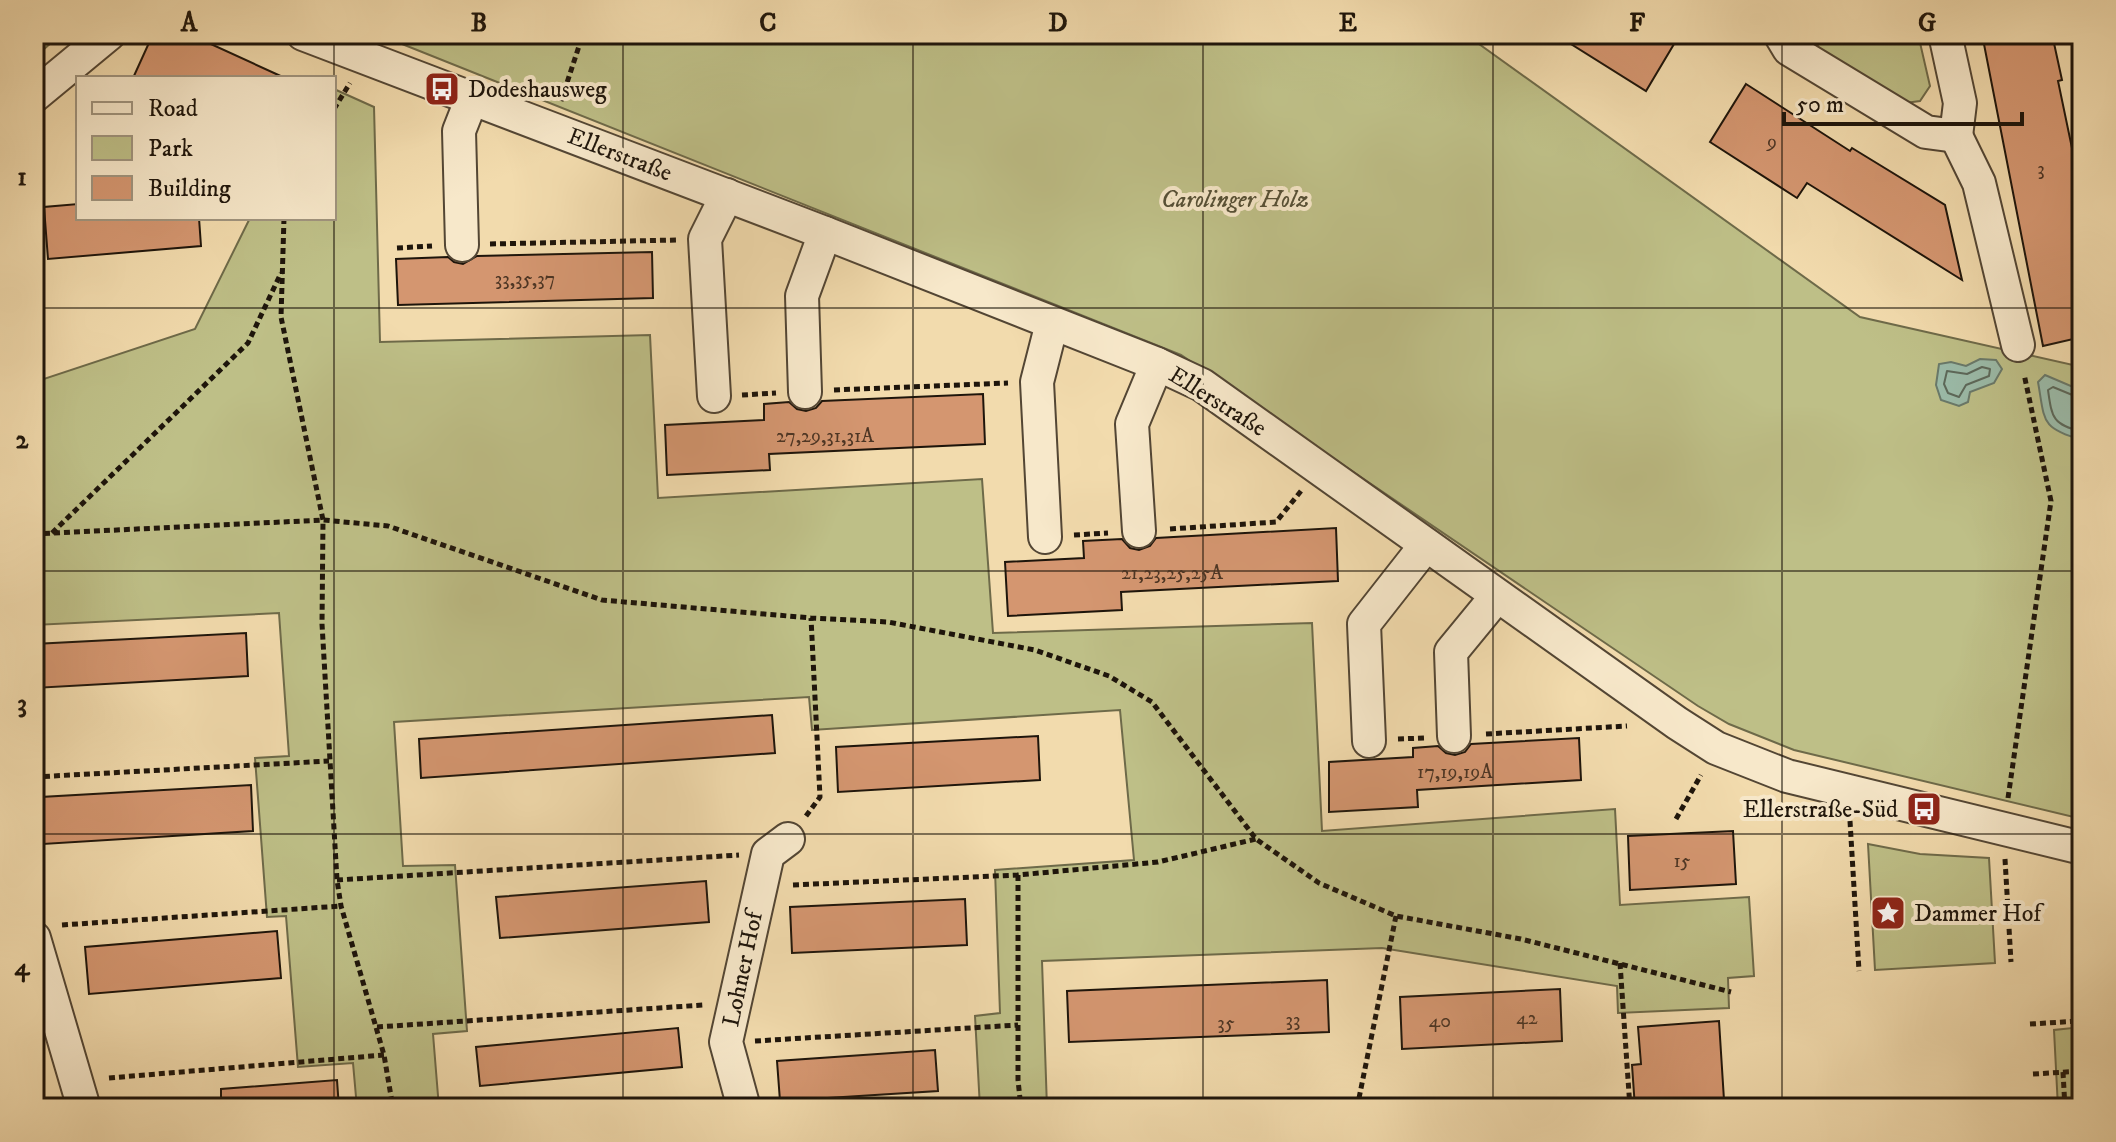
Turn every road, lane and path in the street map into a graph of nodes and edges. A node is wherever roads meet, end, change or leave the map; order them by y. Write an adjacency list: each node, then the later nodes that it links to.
1 (109, 34): 6 (street)
2 (303, 34): 7 (street, Ellerstraße)
3 (583, 34): 8 (path)
4 (1780, 34): 9 (street)
5 (1945, 34): 9 (street)
6 (34, 96)
7 (472, 98): 8 (street, Ellerstraße); 14 (street)
8 (552, 128): 10 (street, Ellerstraße)
9 (1956, 136): 18 (street)
10 (727, 195): 12 (street, Ellerstraße); 13 (street)
11 (284, 220): 16 (path)
12 (825, 233): 17 (street, Ellerstraße); 21 (street)
13 (705, 239): 14 (path); 22 (street)
14 (462, 245): 15 (path)
15 (397, 248)
16 (283, 269): 24 (path); 26 (path)
17 (1052, 323): 19 (street, Ellerstraße); 20 (street)
18 (2018, 345): 40 (path)
19 (1157, 364): 23 (street, Ellerstraße); 25 (street)
20 (1037, 382): 21 (path); 28 (street)
21 (805, 392): 22 (path)
22 (714, 396)
23 (1319, 469): 25 (path); 29 (street, Ellerstraße)
24 (323, 520): 26 (path); 31 (path); 36 (path)
25 (1139, 531): 28 (path)
26 (51, 533): 27 (path)
27 (34, 534)
28 (1045, 537)
29 (1426, 545): 30 (street, Ellerstraße); 34 (street)
30 (1497, 596): 32 (street, Ellerstraße); 33 (street)
31 (811, 618): 41 (path); 42 (path)
32 (1677, 723): 33 (path); 35 (street, Ellerstraße)
33 (1454, 736): 34 (path)
34 (1369, 741)
35 (1716, 748): 38 (street, Ellerstraße); 39 (path)
36 (329, 761): 37 (path); 45 (path)
37 (34, 777)
38 (1848, 792): 40 (street, Ellerstraße); 52 (path)
39 (1676, 819)
40 (2003, 828): 43 (street, Ellerstraße); 50 (path)
41 (1256, 839): 44 (path); 48 (path)
42 (778, 846): 45 (path); 46 (street, Lohner Hof)
43 (2082, 848)
44 (1018, 875): 46 (path); 57 (path)
45 (337, 880): 47 (path)
46 (761, 887): 54 (street, Lohner Hof)
47 (341, 906): 49 (path); 58 (path)
48 (1396, 916): 51 (path); 68 (path)
49 (42, 932): 64 (street)
50 (2011, 962)
51 (1620, 963): 53 (path); 69 (path)
52 (1859, 971)
53 (1731, 992)
54 (734, 1003): 58 (path); 59 (street, Lohner Hof)
55 (2079, 1021): 56 (path)
56 (2030, 1024)
57 (1018, 1025): 59 (path); 67 (path)
58 (377, 1027): 60 (path)
59 (726, 1042): 66 (street, Lohner Hof)
60 (384, 1055): 64 (path); 65 (path)
61 (2082, 1071): 62 (path)
62 (2063, 1072): 63 (path); 70 (path)
63 (2033, 1074)
64 (80, 1094)
65 (393, 1108)
66 (744, 1108)
67 (1021, 1108)
68 (1357, 1108)
69 (1630, 1108)
70 (2065, 1108)

